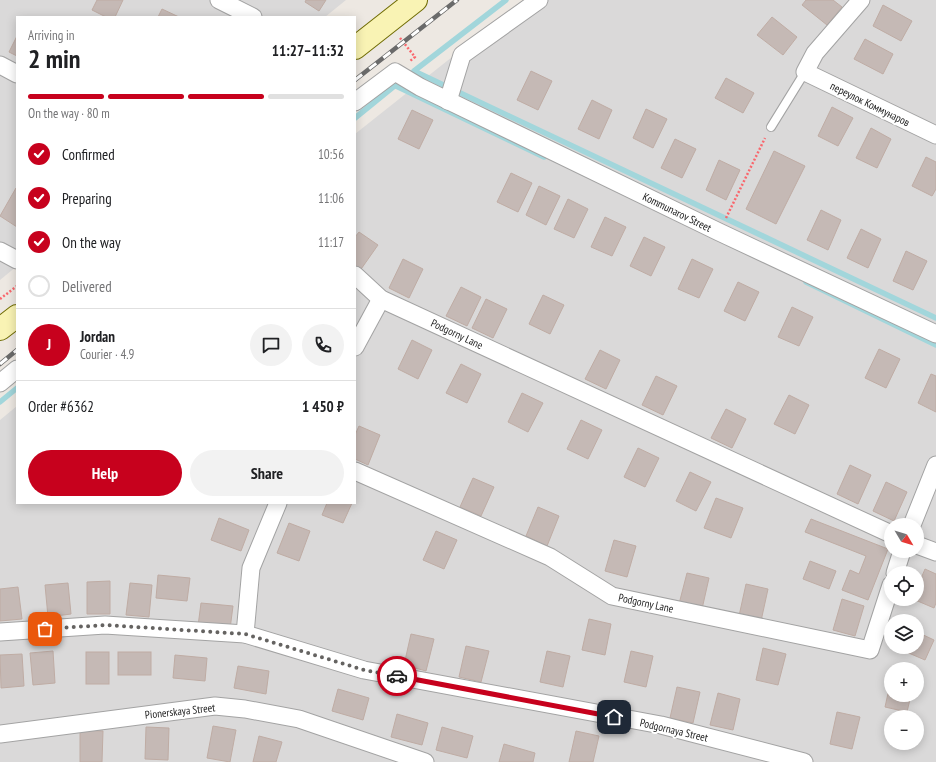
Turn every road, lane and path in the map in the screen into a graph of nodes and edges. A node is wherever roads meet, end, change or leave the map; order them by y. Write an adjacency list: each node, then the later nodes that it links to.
1 (219, 0): 5 (street)
2 (416, 0): 7 (street)
3 (539, 0): 13 (street)
4 (861, 0): 10 (street)
5 (251, 16)
6 (396, 33): 9 (path)
7 (356, 47)
8 (0, 65): 11 (street)
9 (395, 72): 12 (street); 13 (street, Kommunarov Street)
10 (805, 72): 14 (lane); 15 (street, переулок Коммунаров)
11 (16, 73)
12 (356, 101)
13 (448, 101): 16 (street, Kommunarov Street)
14 (771, 127): 16 (path)
15 (936, 135)
16 (719, 232): 25 (street, Kommunarov Street)
17 (0, 251): 18 (street)
18 (16, 259)
19 (356, 276): 22 (street, Podgorny Lane)
20 (16, 287): 21 (path)
21 (0, 299)
22 (381, 299): 26 (street); 33 (street, Podgorny Lane)
23 (16, 317): 24 (street)
24 (0, 329)
25 (936, 334)
26 (356, 345)
27 (16, 370): 28 (street)
28 (0, 383)
29 (936, 465): 32 (street)
30 (356, 471): 36 (street, Podgorny Lane)
31 (278, 504): 38 (street)
32 (915, 518)
33 (884, 531)
34 (924, 548): 35 (street)
35 (936, 552)
36 (884, 606)
37 (0, 632): 38 (street, Podgornaya Street)
38 (245, 634): 41 (street, Podgornaya Street)
39 (0, 734): 40 (street, Pionerskaya Street)
40 (425, 762)
41 (804, 762)

